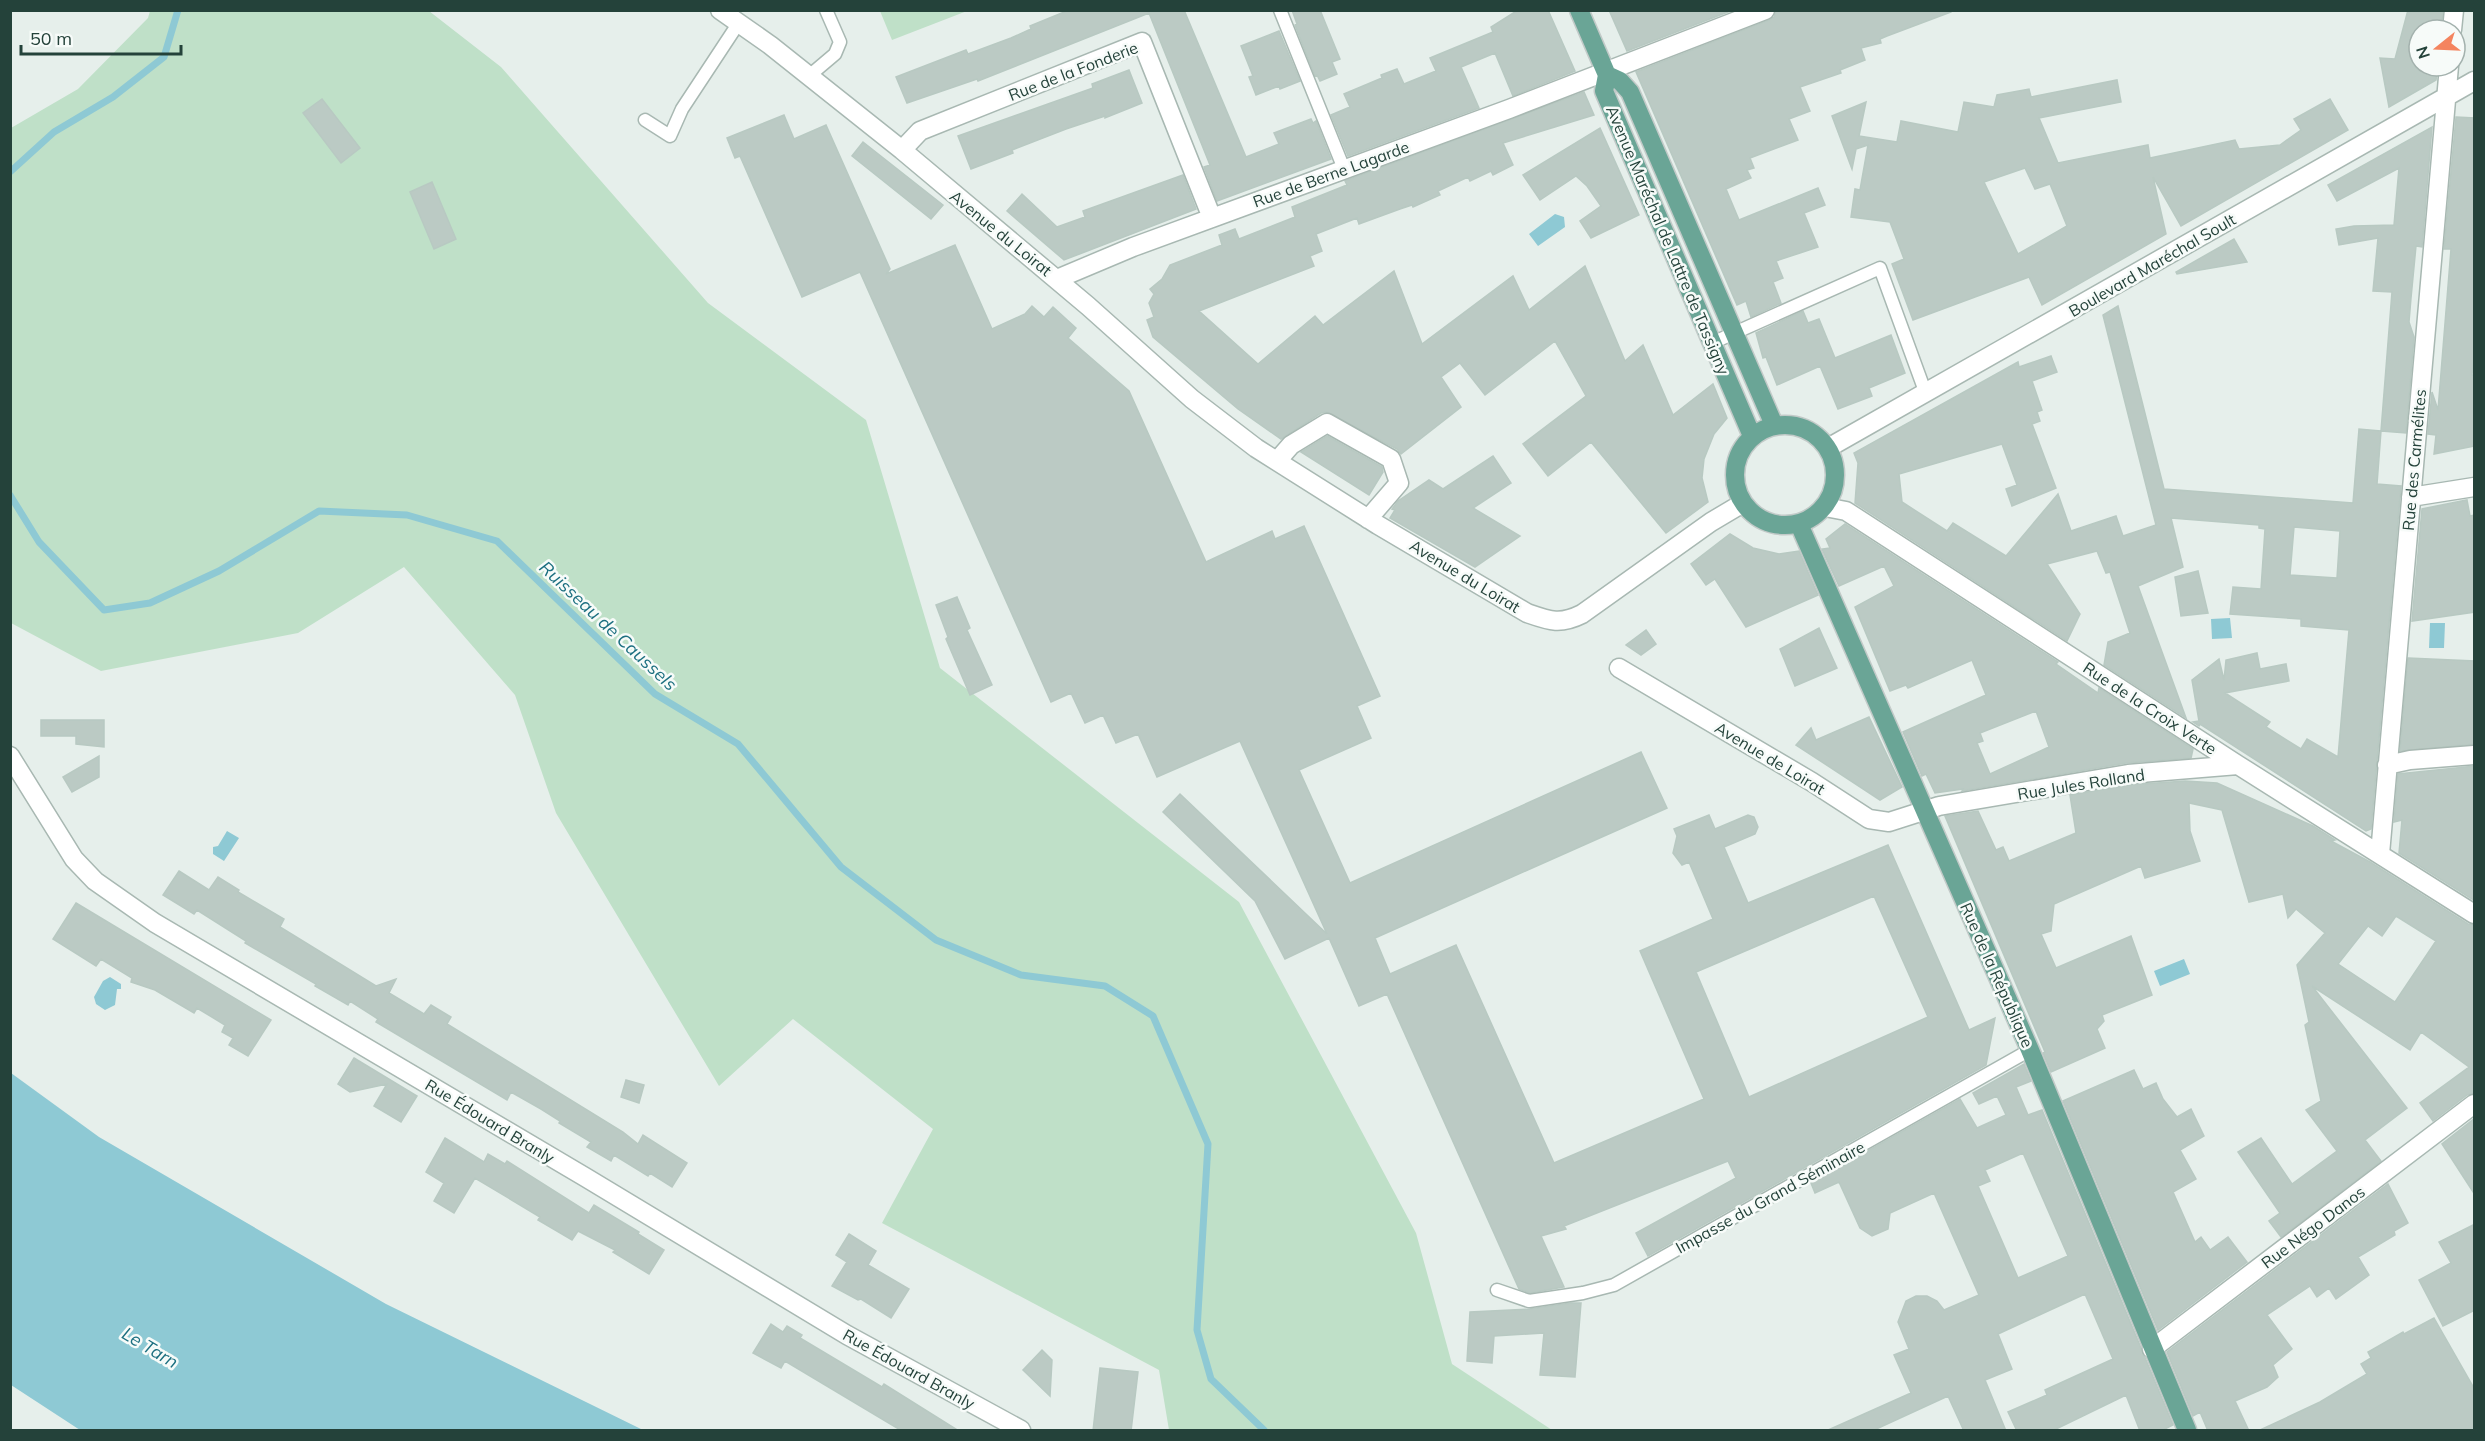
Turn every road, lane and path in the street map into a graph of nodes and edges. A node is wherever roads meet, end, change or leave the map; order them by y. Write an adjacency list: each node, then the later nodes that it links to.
1 (720, 10): 6 (street, Avenue du Loirat)
2 (826, 10): 8 (lane)
3 (1280, 10): 14 (lane)
4 (1579, 10): 7 (main road, Avenue Maréchal de Lattre de Tassigny)
5 (1765, 10): 7 (street, Rue de Berne Lagarde)
6 (738, 24): 8 (street, Avenue du Loirat); 12 (lane)
7 (1606, 73): 14 (street, Rue de Berne Lagarde); 17 (main road); 18 (main road, Avenue Maréchal de Lattre de Tassigny)
8 (809, 76): 13 (street, Avenue du Loirat)
9 (2448, 78): 11 (street, Rue des Carmélites)
10 (2475, 81): 11 (street, Boulevard Maréchal Soult)
11 (2447, 95): 19 (street, Boulevard Maréchal Soult); 25 (street, Rue des Carmélites)
12 (645, 120)
13 (902, 150): 15 (street, Rue de la Fonderie); 16 (street, Avenue du Loirat)
14 (1344, 169): 15 (street, Rue de Berne Lagarde)
15 (1212, 218): 16 (street, Rue de Berne Lagarde)
16 (1057, 279): 23 (street, Avenue du Loirat)
17 (1734, 333): 18 (lane); 19 (lane); 20 (main road)
18 (1712, 343): 21 (main road, Avenue Maréchal de Lattre de Tassigny)
19 (1926, 394): 22 (street, Boulevard Maréchal Soult)
20 (1774, 425): 21 (main road); 22 (main road)
21 (1752, 436): 26 (main road)
22 (1828, 448): 27 (main road)
23 (1277, 461): 28 (street, Avenue du Loirat); 28 (street)
24 (2475, 487): 25 (street)
25 (2411, 497): 34 (street, Rue des Carmélites)
26 (1743, 503): 28 (street, Avenue du Loirat); 29 (main road)
27 (1825, 507): 29 (main road); 33 (street, Rue de la Croix Verte)
28 (1368, 519)
29 (1799, 524): 35 (main road, Rue de la République)
30 (1619, 668): 35 (street, Avenue de Loirat)
31 (2475, 755): 34 (street)
32 (10, 756): 42 (street, Rue Édouard Branly)
33 (2238, 765): 35 (street, Rue Jules Rolland); 36 (street, Rue de la Croix Verte)
34 (2387, 765): 36 (street, Rue des Carmélites)
35 (1925, 810): 38 (main road, Rue de la République)
36 (2380, 854): 37 (street, Rue de la Croix Verte)
37 (2475, 914)
38 (2030, 1050): 40 (lane, Impasse du Grand Séminaire); 41 (main road, Rue de la République)
39 (2475, 1104): 41 (street, Rue Négo Danos)
40 (1497, 1290)
41 (2152, 1349): 43 (main road, Rue de la République)
42 (1021, 1431)
43 (2187, 1431)

